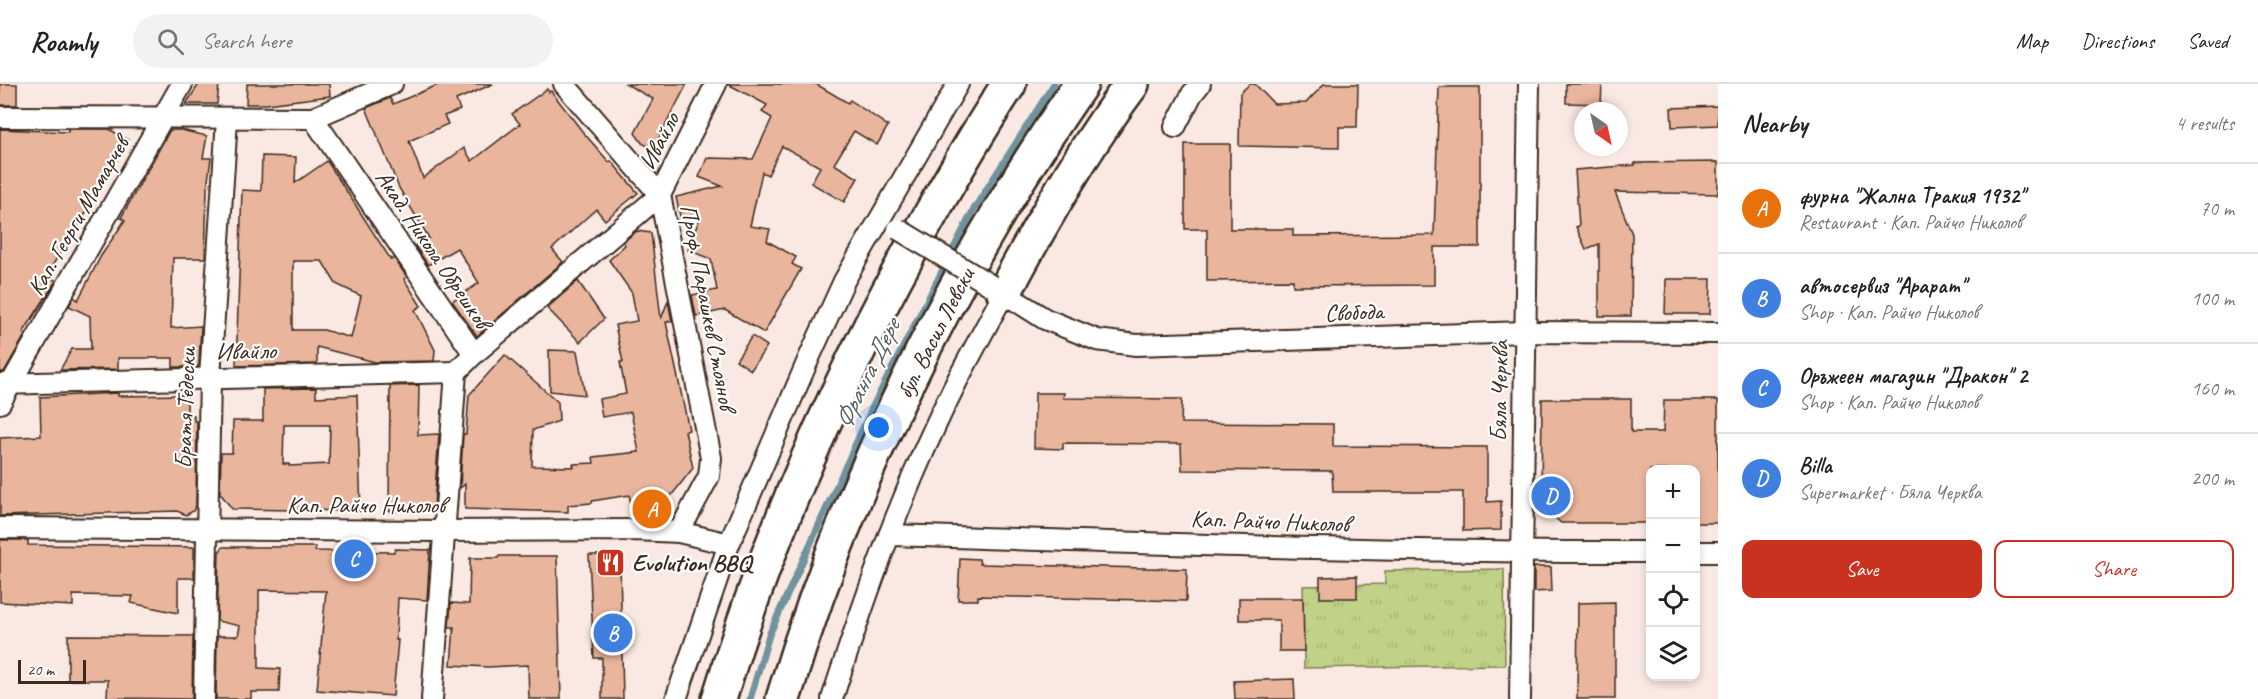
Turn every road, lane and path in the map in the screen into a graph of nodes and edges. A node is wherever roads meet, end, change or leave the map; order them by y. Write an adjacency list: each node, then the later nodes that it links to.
1 (182, 84): 11 (street, Кап. Георги Мамарчев)
2 (392, 84): 13 (street)
3 (564, 84): 16 (street, Проф. Парашкев Стоянов)
4 (716, 84): 16 (street, Ивайло)
5 (1009, 84): 39 (highway)
6 (1081, 84): 40 (highway, бул. Васил Левски)
7 (1131, 84): 18 (highway)
8 (1200, 84): 15 (street)
9 (1529, 84): 19 (street, Бяла Черква)
10 (957, 85): 17 (street)
11 (164, 116): 12 (street); 14 (street); 24 (street, Кап. Георги Мамарчев)
12 (0, 117)
13 (313, 118): 14 (street); 21 (street, Акад. Никола Обрешков)
14 (226, 119): 23 (street, Братя Тедески)
15 (1175, 127)
16 (660, 195): 21 (street, Ивайло); 29 (street, Проф. Парашкев Стоянов)
17 (880, 218): 18 (street, Свобода, bridge); 31 (street)
18 (998, 290): 19 (street, Свобода); 30 (street)
19 (1526, 332): 20 (street, Свобода); 32 (street, Бяла Черква)
20 (1718, 333)
21 (474, 354): 22 (street, Акад. Никола Обрешков)
22 (456, 372): 23 (street, Ивайло); 28 (street)
23 (210, 377): 24 (street, Ивайло); 27 (street, Братя Тедески)
24 (5, 385): 25 (street, Кап. Георги Мамарчев)
25 (0, 403)
26 (0, 528): 27 (street, Кап. Райчо Николов)
27 (208, 529): 28 (street, Кап. Райчо Николов); 36 (street, Братя Тедески)
28 (446, 531): 29 (street, Кап. Райчо Николов); 37 (street)
29 (679, 532): 31 (street, Кап. Райчо Николов)
30 (889, 535): 32 (street, Кап. Райчо Николов); 41 (street)
31 (729, 544): 38 (street)
32 (1522, 552): 33 (street, Кап. Райчо Николов); 42 (street, Бяла Черква)
33 (1646, 552)
34 (1700, 552): 35 (street)
35 (1718, 552)
36 (204, 699)
37 (432, 699)
38 (676, 699)
39 (719, 699)
40 (783, 699)
41 (831, 699)
42 (1520, 699)

